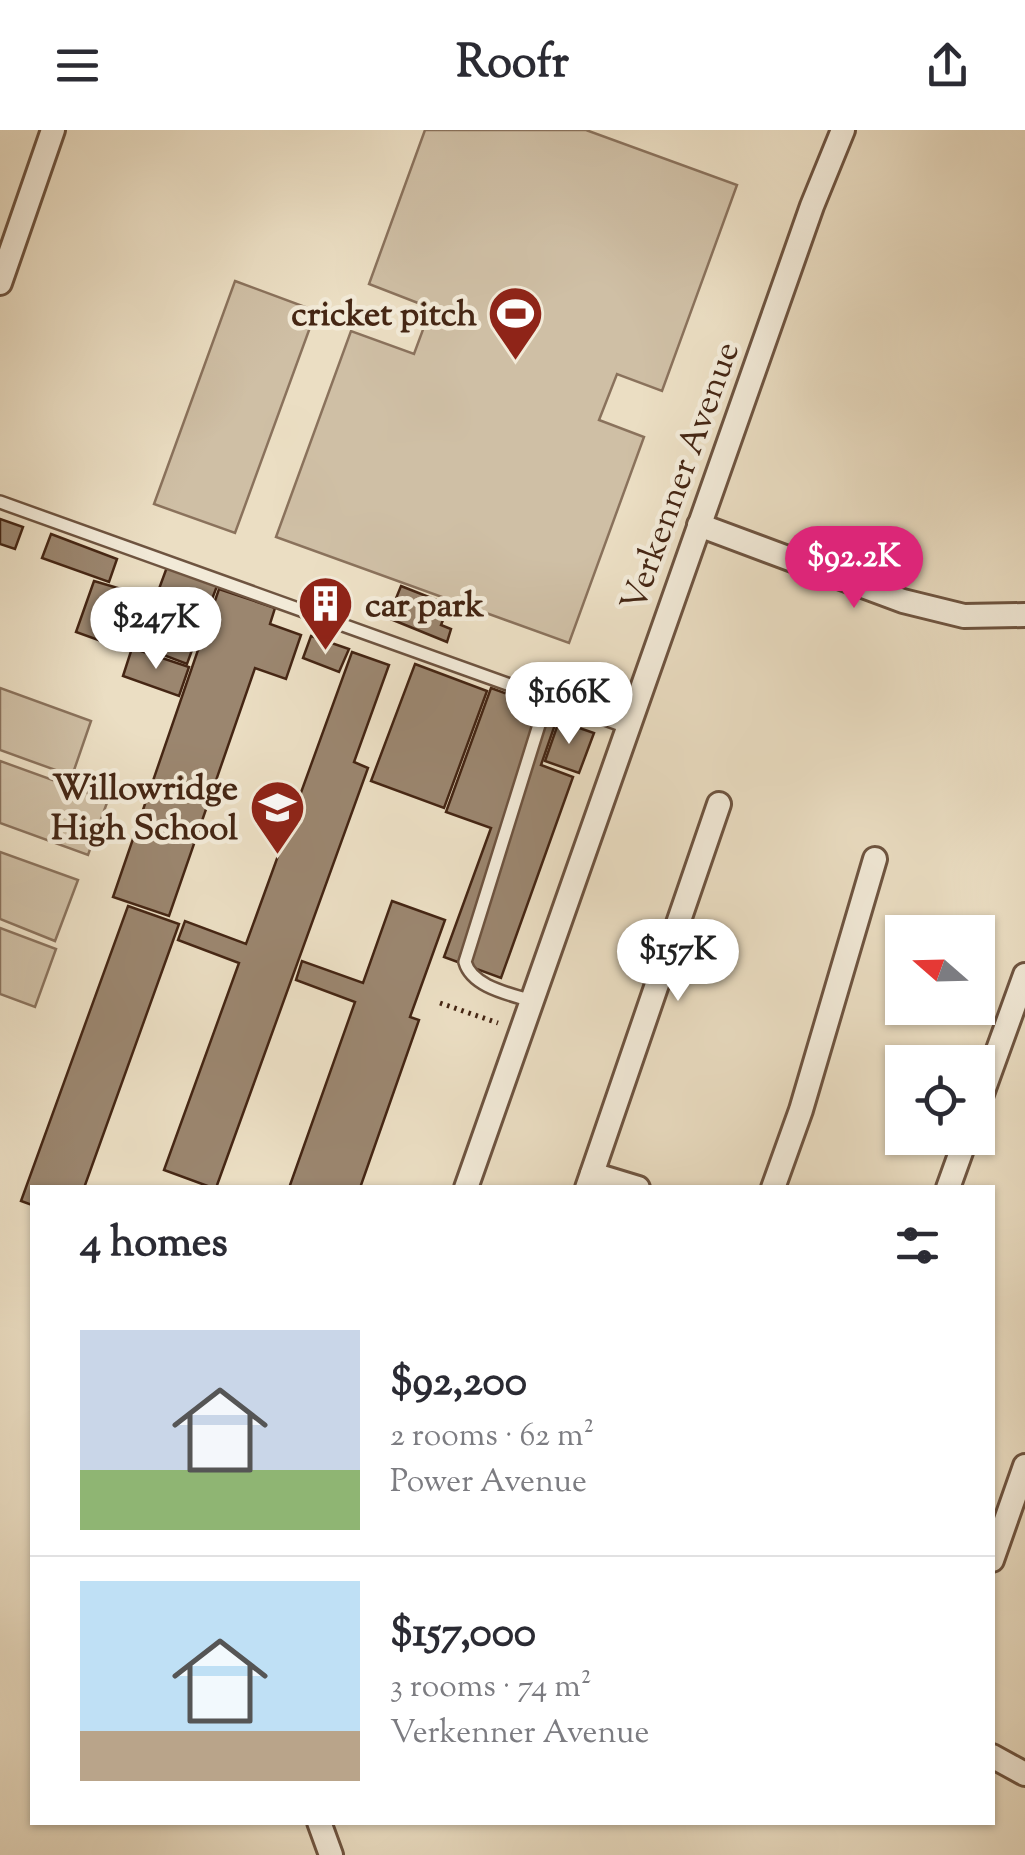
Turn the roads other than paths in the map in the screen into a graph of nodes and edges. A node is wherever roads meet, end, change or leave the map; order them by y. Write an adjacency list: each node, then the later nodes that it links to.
1 (53, 130): 3 (street)
2 (843, 130): 6 (street, Verkenner Avenue)
3 (4, 256): 4 (street)
4 (0, 283)
5 (0, 502): 8 (lane)
6 (699, 524): 7 (street); 9 (street, Verkenner Avenue)
7 (1025, 615)
8 (548, 696): 9 (lane); 13 (lane)
9 (627, 727): 13 (street, Verkenner Avenue)
10 (719, 804): 16 (street)
11 (875, 859): 19 (street)
12 (1025, 975): 14 (street)
13 (532, 1002): 17 (street, Verkenner Avenue)
14 (995, 1059)
15 (960, 1155): 20 (street)
16 (590, 1181): 18 (street)
17 (467, 1185)
18 (617, 1185)
19 (774, 1185)
20 (949, 1185)
21 (1025, 1466): 22 (street)
22 (995, 1551)
23 (995, 1758): 24 (street)
24 (1025, 1774)
25 (320, 1825): 26 (street)
26 (331, 1855)

